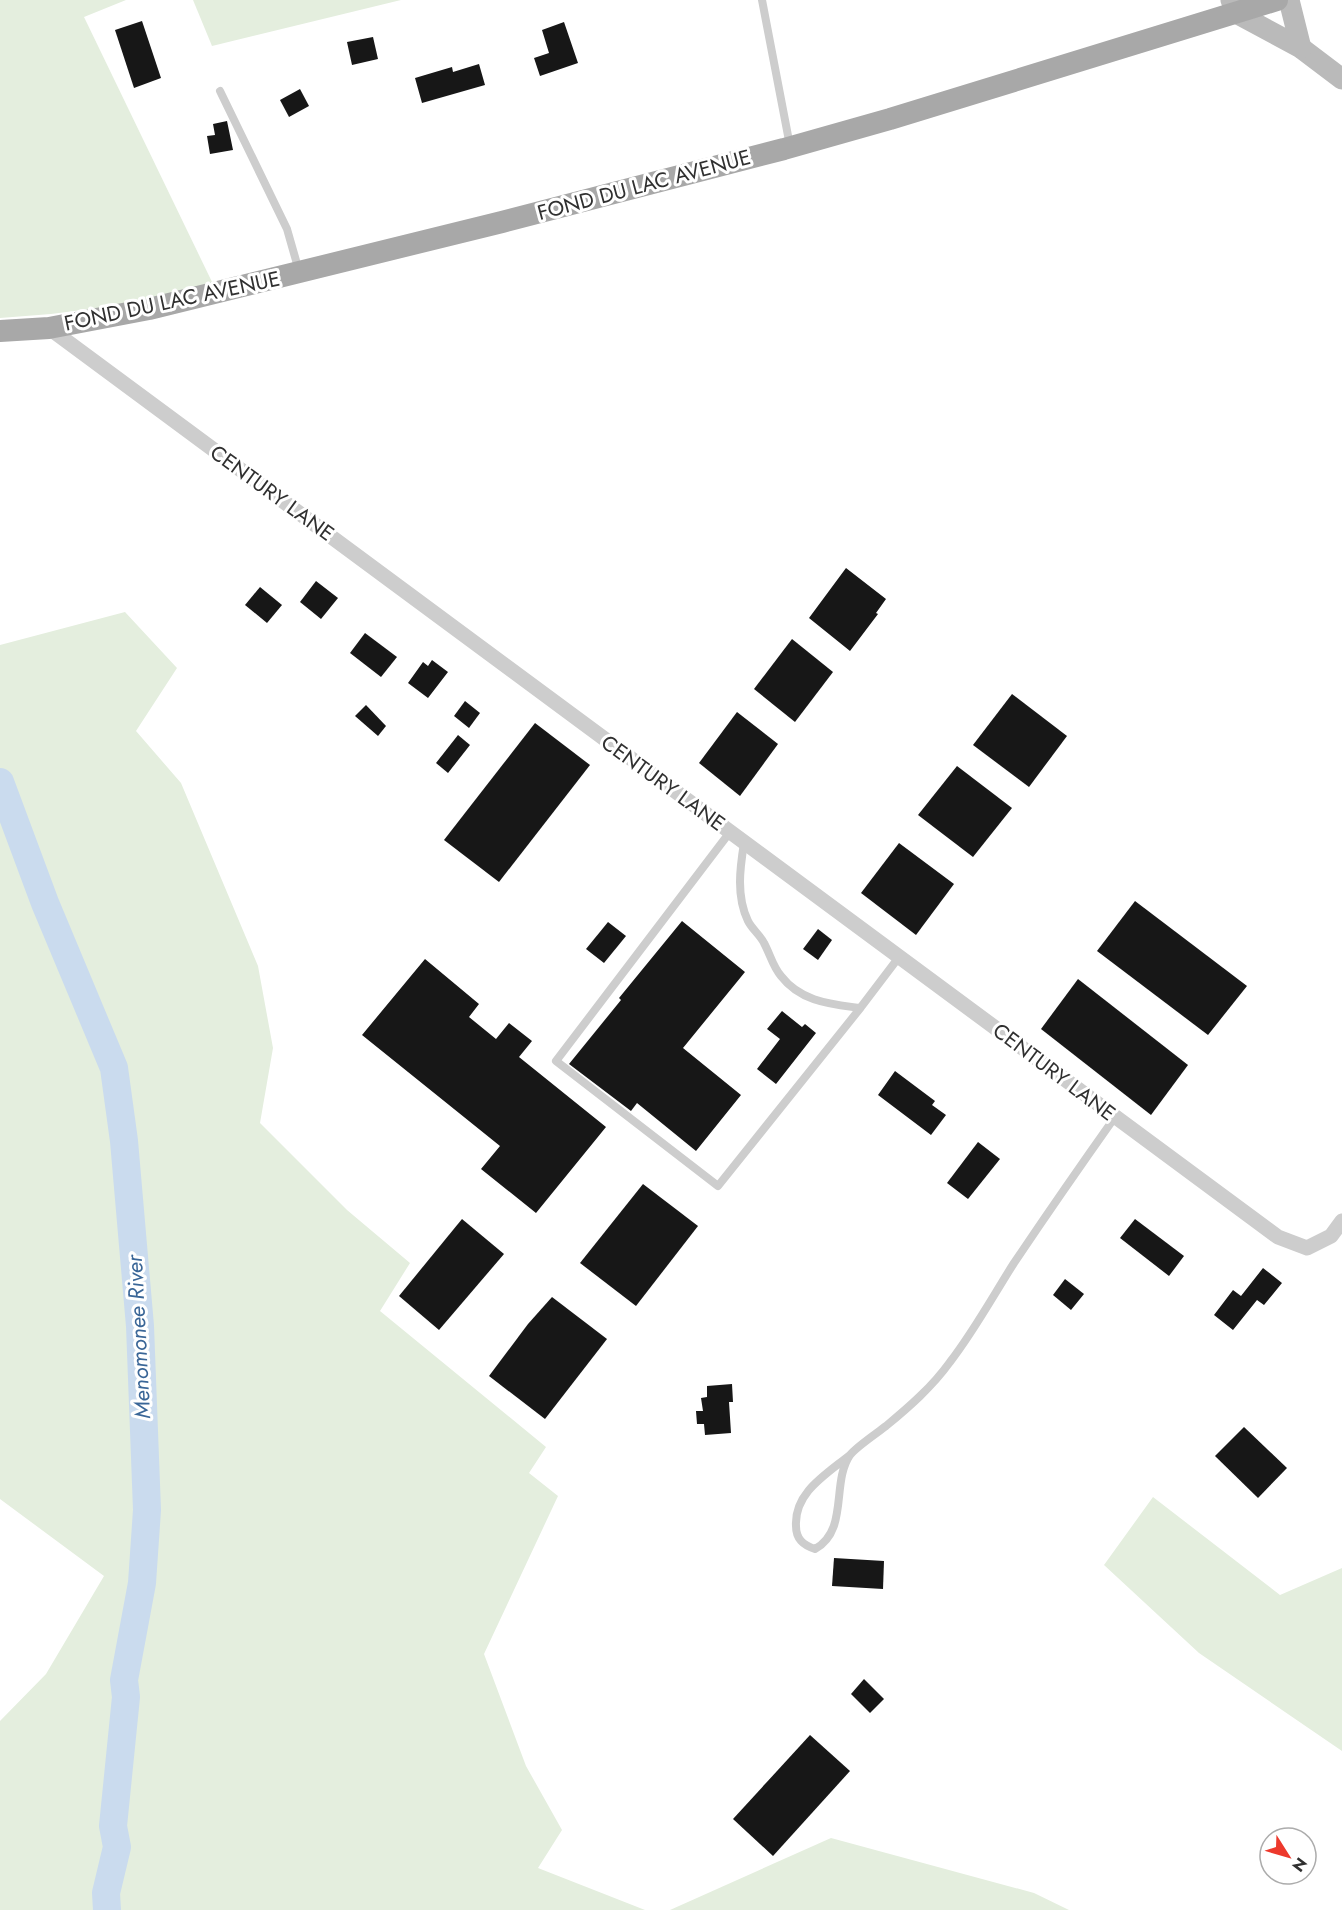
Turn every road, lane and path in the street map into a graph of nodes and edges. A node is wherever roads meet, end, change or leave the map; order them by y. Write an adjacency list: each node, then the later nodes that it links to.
1 (762, 0): 8 (lane)
2 (1277, 0): 4 (main road, FOND DU LAC AVENUE)
3 (1289, 0): 5 (main road)
4 (1233, 7): 5 (main road); 8 (main road, FOND DU LAC AVENUE)
5 (1301, 48): 6 (main road)
6 (1342, 79)
7 (220, 91): 9 (lane)
8 (790, 147): 9 (main road, FOND DU LAC AVENUE)
9 (299, 272): 10 (main road, FOND DU LAC AVENUE)
10 (49, 328): 11 (main road, FOND DU LAC AVENUE); 12 (street, CENTURY LANE)
11 (0, 331)
12 (730, 832): 13 (street, CENTURY LANE); 15 (lane)
13 (744, 842): 14 (street, CENTURY LANE); 15 (lane)
14 (899, 957): 15 (lane); 16 (street, CENTURY LANE)
15 (860, 1008)
16 (1115, 1117): 17 (street, CENTURY LANE); 18 (lane)
17 (1342, 1221)
18 (851, 1454): 18 (lane)

